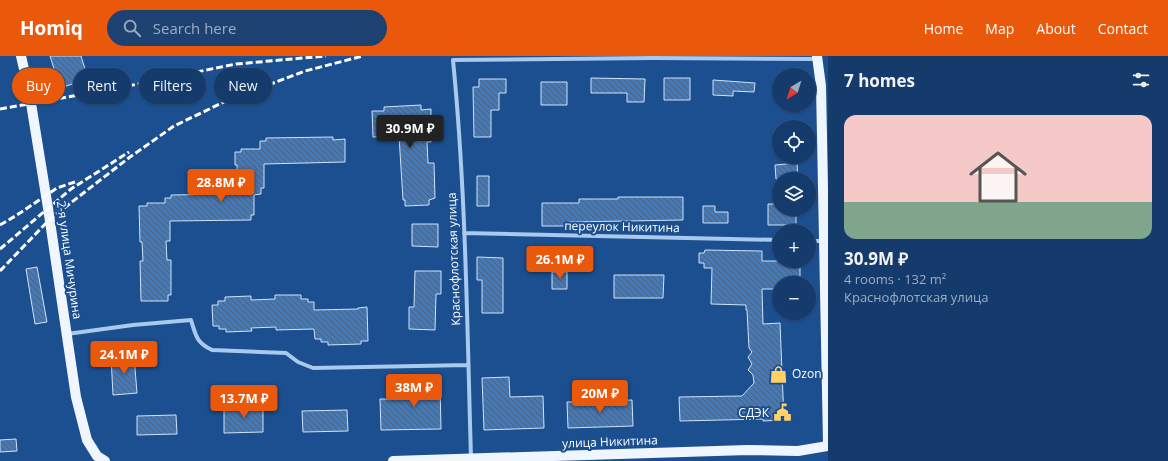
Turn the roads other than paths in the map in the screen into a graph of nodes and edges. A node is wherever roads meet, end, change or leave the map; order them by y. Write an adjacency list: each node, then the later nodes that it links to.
1 (21, 56): 7 (main road, 2-я улица Мичурина)
2 (818, 58): 3 (street, Краснофлотская улица); 6 (main road)
3 (464, 233): 4 (street, переулок Никитина); 8 (street, Краснофлотская улица)
4 (772, 240)
5 (816, 241): 6 (street)
6 (823, 241): 9 (main road)
7 (67, 334): 8 (street); 12 (main road, 2-я улица Мичурина)
8 (468, 365): 11 (street, Краснофлотская улица)
9 (828, 443)
10 (828, 446): 11 (main road, улица Никитина)
11 (472, 458): 13 (main road, улица Никитина)
12 (105, 461)
13 (393, 461)

